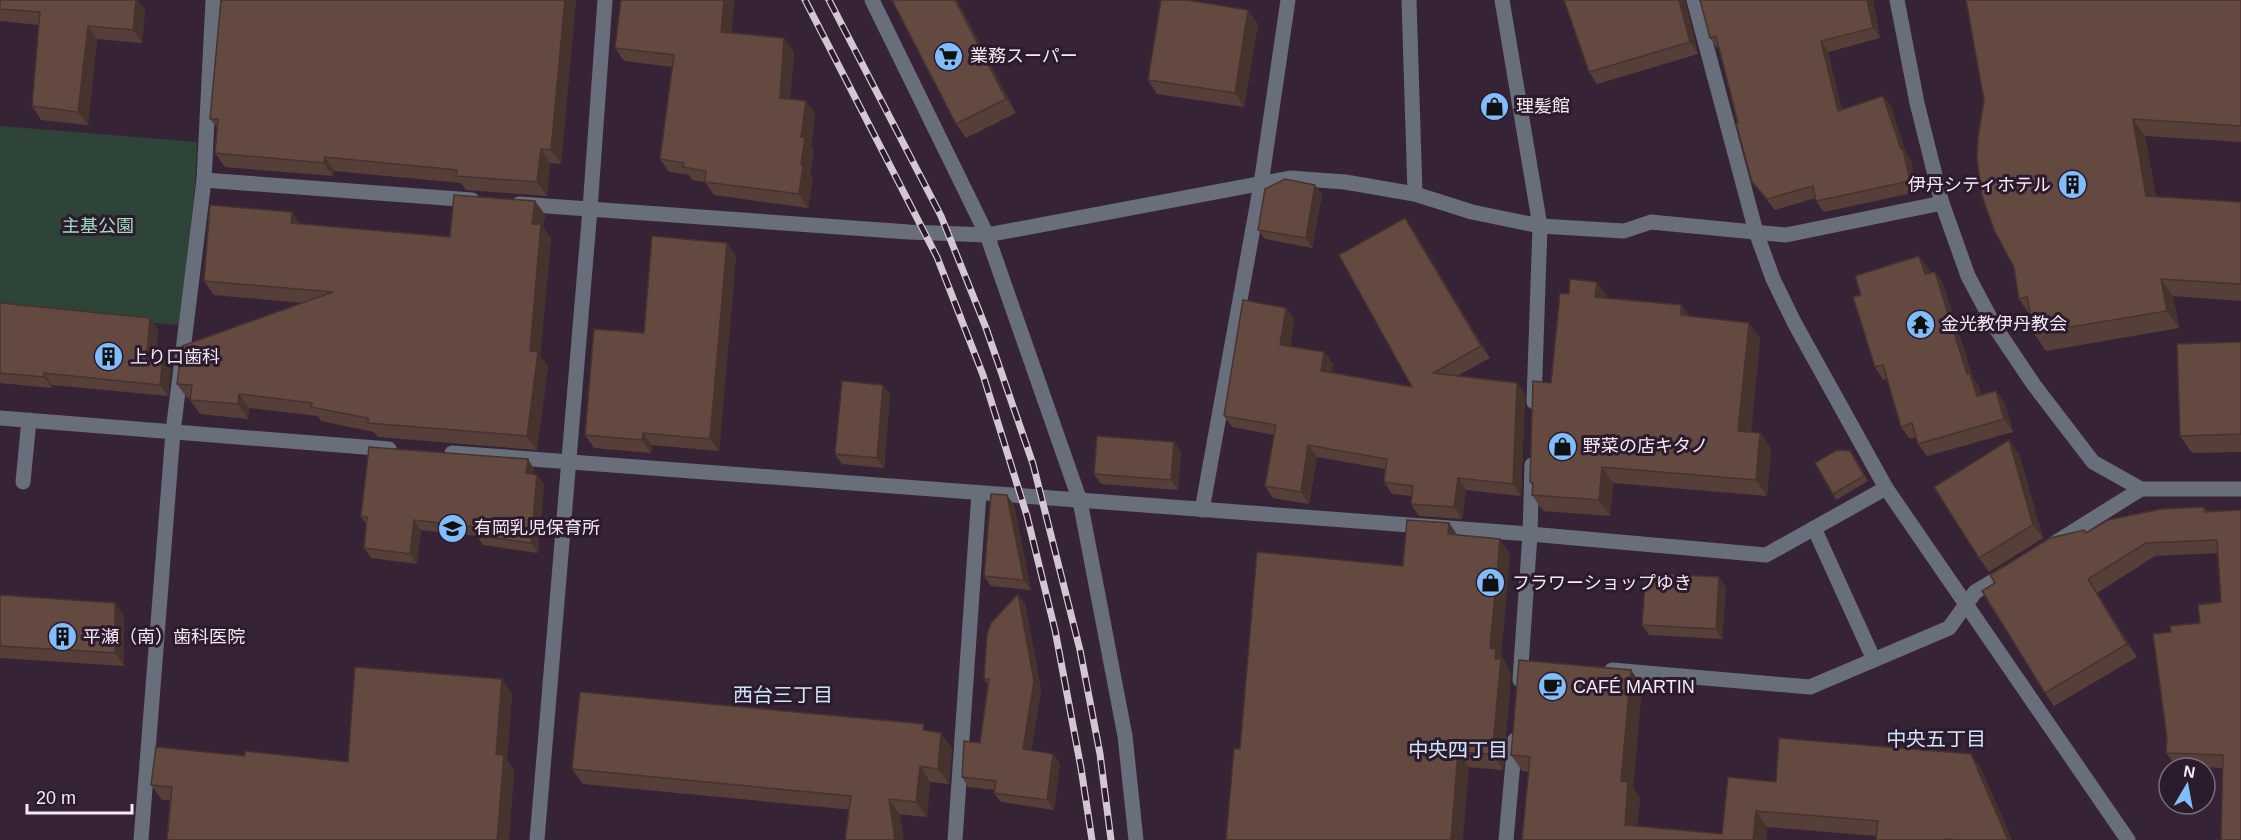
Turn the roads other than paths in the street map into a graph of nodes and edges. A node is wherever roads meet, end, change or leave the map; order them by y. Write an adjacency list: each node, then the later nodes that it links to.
1 (213, 0): 9 (street)
2 (605, 0): 15 (street)
3 (872, 0): 18 (street)
4 (1288, 0): 10 (street)
5 (1409, 0): 11 (street)
6 (1502, 0): 16 (street)
7 (1694, 0): 17 (street)
8 (1897, 0): 14 (street)
9 (204, 180): 12 (street); 22 (street)
10 (1261, 184): 11 (street); 18 (street); 33 (street)
11 (1415, 194): 16 (street)
12 (485, 201)
13 (508, 203): 15 (street)
14 (1942, 203): 17 (street); 29 (street)
15 (590, 209): 18 (street); 26 (street)
16 (1540, 226): 17 (street); 19 (street)
17 (1756, 232): 28 (street)
18 (987, 235): 32 (street)
19 (1534, 416)
20 (0, 418): 21 (street)
21 (29, 420): 22 (street); 27 (street)
22 (173, 432): 23 (street); 43 (street)
23 (405, 450)
24 (1532, 451): 35 (street)
25 (440, 453): 26 (street)
26 (568, 462): 31 (street); 44 (street)
27 (23, 482)
28 (1886, 488): 34 (street); 38 (street)
29 (2141, 489): 30 (street); 36 (street)
30 (2241, 489)
31 (979, 494): 32 (street); 45 (street)
32 (1080, 501): 33 (street); 46 (street)
33 (1202, 510): 35 (street)
34 (1814, 528): 35 (street); 39 (street)
35 (1530, 534): 41 (street)
36 (2043, 550)
37 (2024, 562): 38 (street)
38 (1967, 603): 39 (street); 48 (street)
39 (1874, 660): 40 (street)
40 (1602, 669)
41 (1519, 698)
42 (1517, 721): 47 (street)
43 (141, 840)
44 (537, 840)
45 (955, 840)
46 (1136, 840)
47 (1506, 840)
48 (2128, 840)

